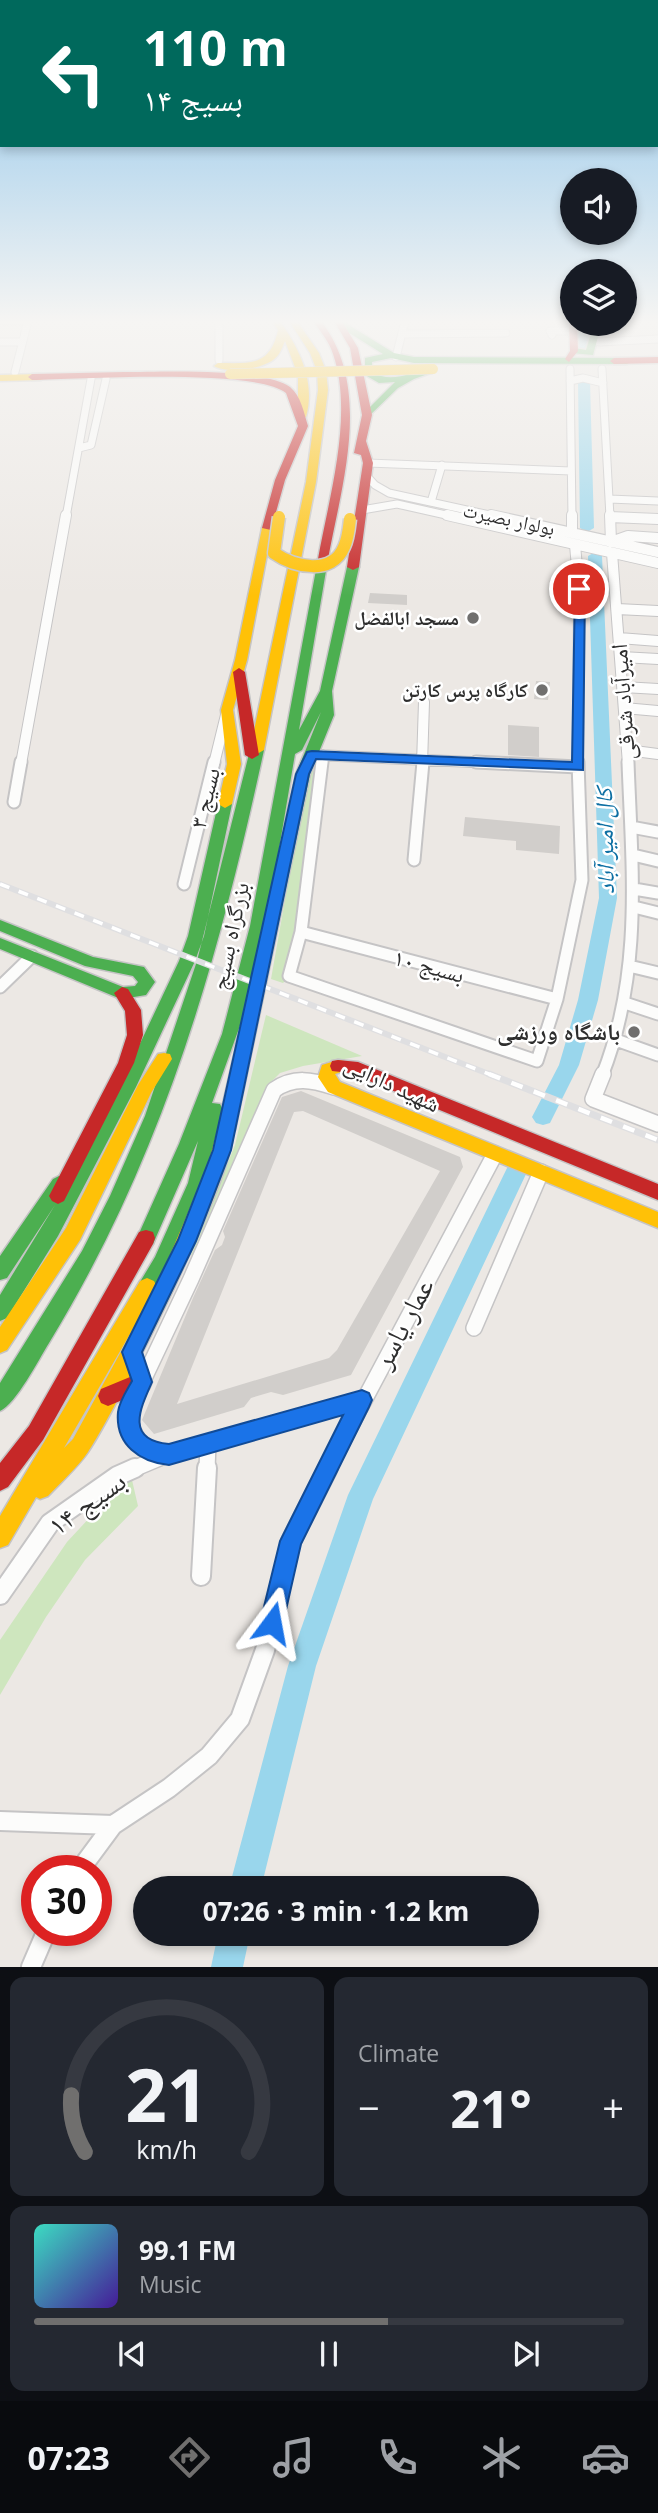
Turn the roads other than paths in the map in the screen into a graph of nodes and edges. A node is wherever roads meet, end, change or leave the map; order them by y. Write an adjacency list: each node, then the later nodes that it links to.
1 (89, 413): 12 (street)
2 (95, 413): 12 (street)
3 (298, 413): 10 (main road)
4 (304, 413): 10 (main road)
5 (321, 413): 49 (main road, بزرگراه بسیج)
6 (345, 413): 48 (main road, بزرگراه بسیج)
7 (571, 413): 15 (street)
8 (603, 413): 17 (street, امیرآباد شرقی)
9 (368, 415): 11 (main road)
10 (303, 426): 21 (main road, bridge); 35 (main road)
11 (362, 442): 14 (main road); 21 (main road)
12 (79, 448): 50 (street)
13 (442, 465): 14 (street); 15 (street); 19 (street)
14 (367, 469): 16 (street, بولوار بصیرت); 21 (main road)
15 (571, 471): 25 (street)
16 (389, 493): 19 (street, بولوار بصیرت); 20 (street)
17 (609, 499): 18 (street); 22 (street, امیرآباد شرقی)
18 (658, 501)
19 (431, 502): 25 (street, بولوار بصیرت)
20 (397, 504): 21 (street, بولوار بصیرت); 25 (street, بولوار بصیرت)
21 (356, 515): 38 (main road)
22 (610, 517): 23 (street); 26 (street, امیرآباد شرقی)
23 (658, 519)
24 (658, 538): 26 (street)
25 (574, 539): 26 (street, بولوار بصیرت); 47 (street)
26 (612, 547): 27 (street, بولوار بصیرت); 28 (street, بولوار بصیرت); 29 (street, امیرآباد شرقی)
27 (658, 552)
28 (658, 563)
29 (617, 609): 30 (street); 31 (street, امیرآباد شرقی)
30 (658, 611)
31 (619, 638): 32 (street); 33 (street, امیرآباد شرقی)
32 (658, 640)
33 (621, 657): 34 (street); 36 (street, امیرآباد شرقی)
34 (658, 659)
35 (239, 672): 41 (main road); 49 (main road)
36 (623, 687): 37 (street); 40 (street, امیرآباد شرقی)
37 (658, 689)
38 (326, 691): 45 (main road); 48 (main road)
39 (424, 702): 46 (street)
40 (624, 708): 42 (street); 43 (street, امیرآباد شرقی)
41 (227, 711): 56 (street, بسیج ۳); 85 (main road)
42 (658, 711)
43 (627, 750): 44 (street); 51 (street, امیرآباد شرقی)
44 (658, 754)
45 (317, 755): 46 (street); 62 (street); 90 (main road)
46 (423, 758): 47 (street); 54 (street)
47 (578, 767): 69 (street)
48 (284, 771): 73 (main road, بزرگراه بسیج)
49 (254, 772): 72 (main road, بزرگراه بسیج)
50 (14, 802)
51 (631, 827): 52 (street); 53 (street, امیرآباد شرقی)
52 (658, 832)
53 (633, 855): 55 (street); 57 (street, امیرآباد شرقی)
54 (414, 860)
55 (658, 860)
56 (184, 884)
57 (634, 889): 58 (street); 59 (street, امیرآباد شرقی)
58 (658, 894)
59 (634, 907): 60 (street); 65 (street, امیرآباد شرقی)
60 (658, 913)
61 (0, 925): 68 (main road)
62 (301, 932): 69 (street, بسیج ۱۰); 69 (street)
63 (0, 943): 64 (main road)
64 (32, 956): 67 (street); 68 (main road)
65 (629, 966): 66 (street); 70 (street, امیرآباد شرقی)
66 (658, 973)
67 (0, 987)
68 (122, 993): 79 (main road)
69 (556, 999)
70 (625, 1003): 71 (street); 74 (street, امیرآباد شرقی)
71 (658, 1014)
72 (185, 1028): 89 (main road); 94 (main road, بزرگراه بسیج)
73 (230, 1034): 97 (main road, بزرگراه بسیج); 98 (main road)
74 (616, 1040): 75 (street); 77 (street, امیرآباد شرقی)
75 (658, 1055)
76 (334, 1087): 78 (main road, شهید دارایی); 81 (main road, شهید دارایی); 91 (street)
77 (658, 1124)
78 (495, 1154): 80 (main road, شهید دارایی); 93 (street, عمار یاسر)
79 (71, 1167): 84 (main road); 85 (main road)
80 (541, 1172): 82 (main road, شهید دارایی); 88 (street)
81 (653, 1190): 82 (main road)
82 (638, 1212): 83 (main road, شهید دارایی)
83 (658, 1220)
84 (0, 1272)
85 (25, 1274): 86 (main road); 87 (main road)
86 (0, 1293)
87 (0, 1312)
88 (474, 1328)
89 (0, 1344)
90 (132, 1352): 91 (main road); 92 (main road)
91 (142, 1382): 92 (main road); 96 (street)
92 (108, 1396): 98 (main road)
93 (362, 1400): 95 (street, بسیج ۱۴); 103 (street, عمار یاسر)
94 (0, 1401)
95 (208, 1443): 96 (street, بسیج ۱۴); 100 (street)
96 (169, 1454): 101 (street, بسیج ۱۴)
97 (0, 1480)
98 (13, 1515): 99 (main road)
99 (0, 1537)
100 (201, 1576)
101 (0, 1595)
102 (0, 1821): 103 (street)
103 (113, 1825): 104 (street, عمار یاسر)
104 (91, 1855)
105 (40, 1946): 106 (street)
106 (31, 1967)

